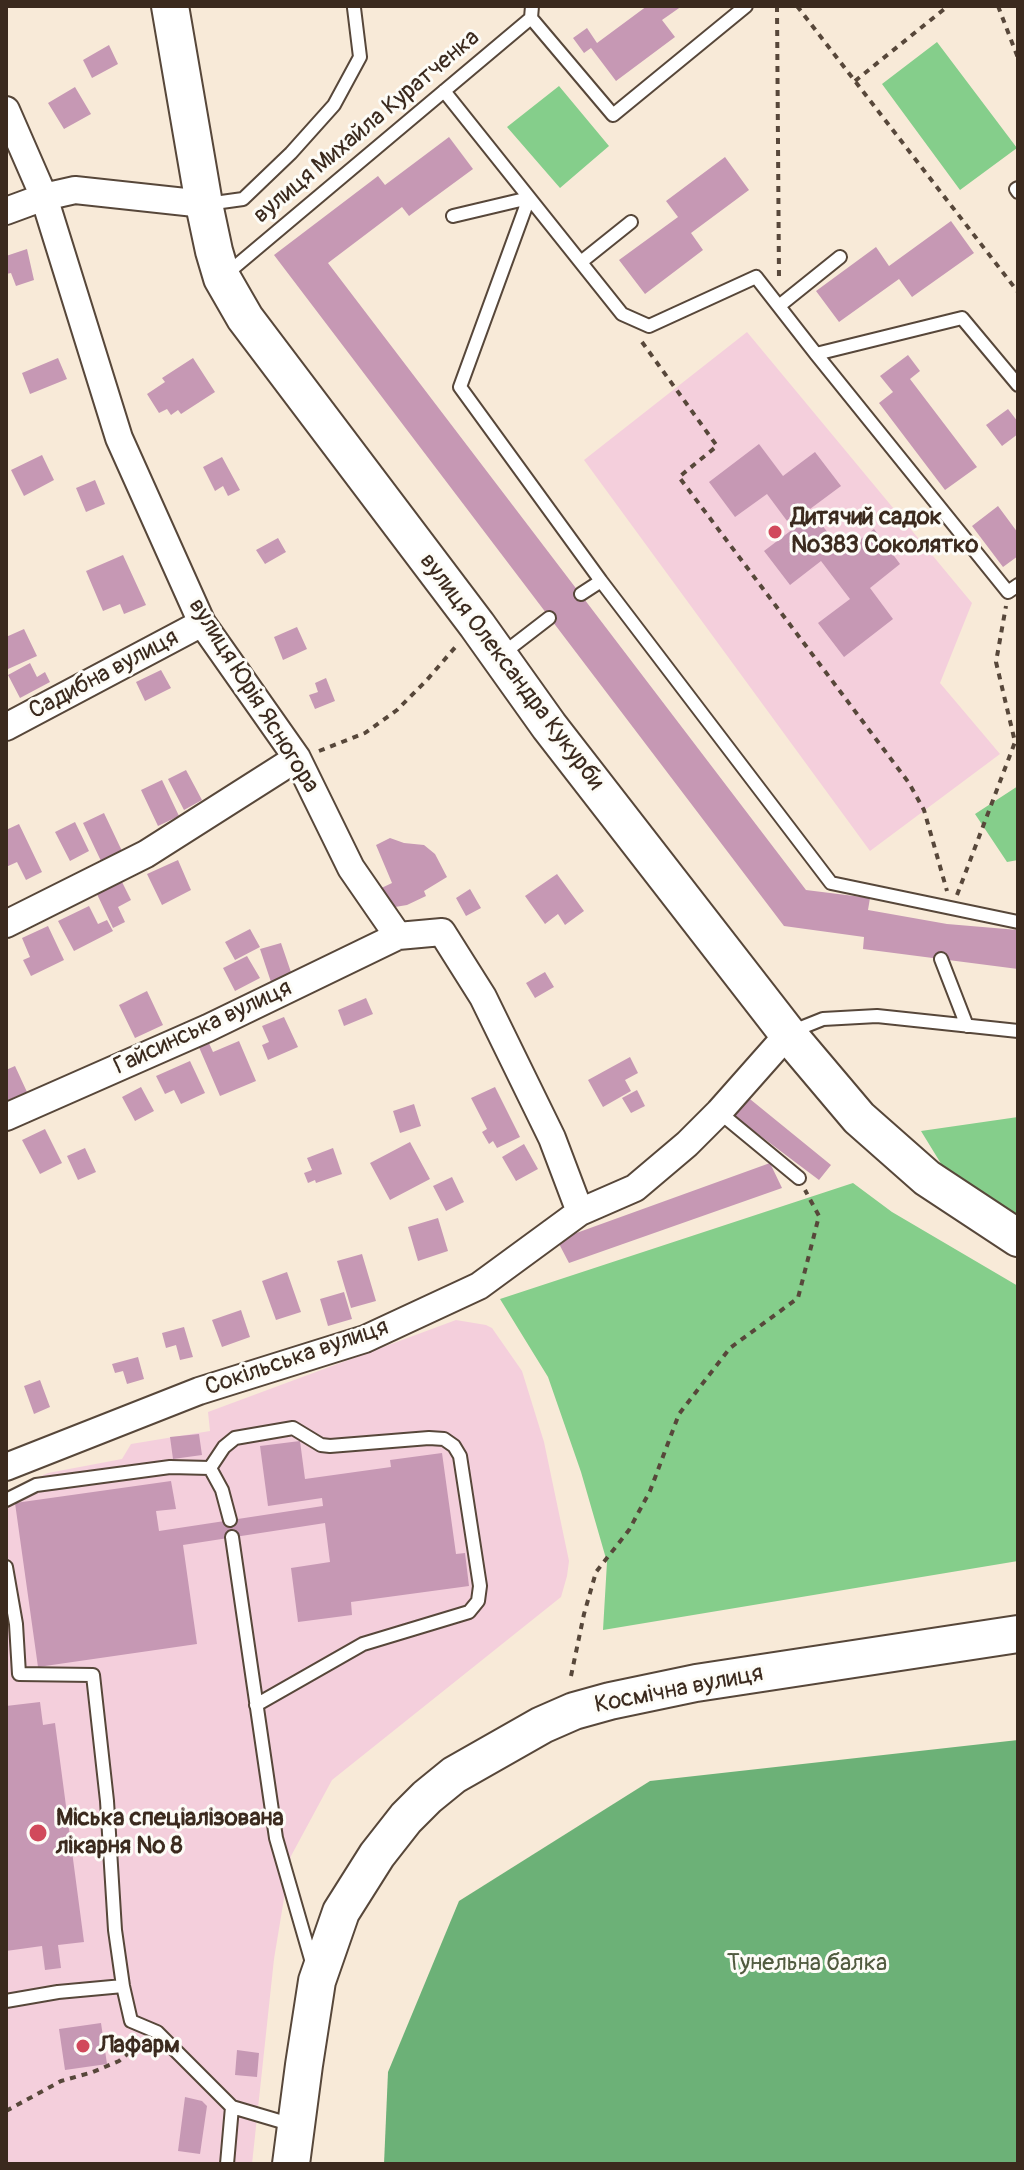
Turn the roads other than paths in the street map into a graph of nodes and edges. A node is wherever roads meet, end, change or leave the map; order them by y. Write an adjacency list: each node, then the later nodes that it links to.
1 (170, 6): 9 (street, вулиця Олександра Кукурби)
2 (746, 6): 4 (lane)
3 (354, 8): 9 (lane)
4 (531, 12): 5 (lane, вулиця Михайла Куратченка)
5 (444, 91): 8 (lane); 15 (lane, вулиця Михайла Куратченка)
6 (6, 110): 7 (street, вулиця Юрія Ясногора)
7 (44, 197): 9 (street); 10 (street); 23 (street, вулиця Юрія Ясногора)
8 (529, 198): 11 (lane); 14 (lane); 19 (lane)
9 (204, 204): 15 (street, вулиця Олександра Кукурби)
10 (6, 211)
11 (453, 216)
12 (631, 222): 14 (lane)
13 (840, 257): 16 (lane)
14 (581, 262): 16 (lane)
15 (222, 278): 24 (street, вулиця Олександра Кукурби)
16 (779, 306): 17 (lane)
17 (816, 354): 18 (lane); 20 (lane)
18 (1018, 385)
19 (601, 581): 21 (lane); 27 (lane)
20 (1013, 589)
21 (581, 594)
22 (549, 618): 24 (lane)
23 (202, 623): 25 (street, Садибна вулиця); 26 (street, вулиця Юрія Ясногора)
24 (499, 656): 35 (street, вулиця Олександра Кукурби)
25 (6, 727)
26 (297, 758): 29 (street); 31 (street, вулиця Юрія Ясногора)
27 (952, 909): 28 (lane); 30 (lane)
28 (1018, 922)
29 (6, 924)
30 (947, 924)
31 (398, 936): 37 (street, Гайсинська вулиця); 39 (street)
32 (941, 959): 33 (lane)
33 (967, 1026): 34 (lane); 35 (lane)
34 (1018, 1031)
35 (788, 1034): 36 (street, Сокільська вулиця); 40 (street, вулиця Олександра Кукурби)
36 (719, 1112): 38 (lane); 39 (street, Сокільська вулиця)
37 (6, 1117)
38 (799, 1178)
39 (580, 1212): 41 (street, Сокільська вулиця)
40 (1018, 1238)
41 (9, 1462)
42 (210, 1468): 43 (lane); 44 (lane); 49 (lane)
43 (6, 1500)
44 (230, 1520)
45 (232, 1537): 49 (lane)
46 (6, 1567): 48 (lane)
47 (1018, 1634): 50 (street, Космічна вулиця)
48 (12, 1675): 51 (lane)
49 (256, 1705): 50 (lane)
50 (317, 1981): 54 (street, Космічна вулиця)
51 (123, 1986): 52 (lane); 53 (lane)
52 (6, 2001)
53 (232, 2107): 54 (lane); 55 (lane)
54 (295, 2125): 56 (street, Космічна вулиця)
55 (227, 2164)
56 (291, 2164)

